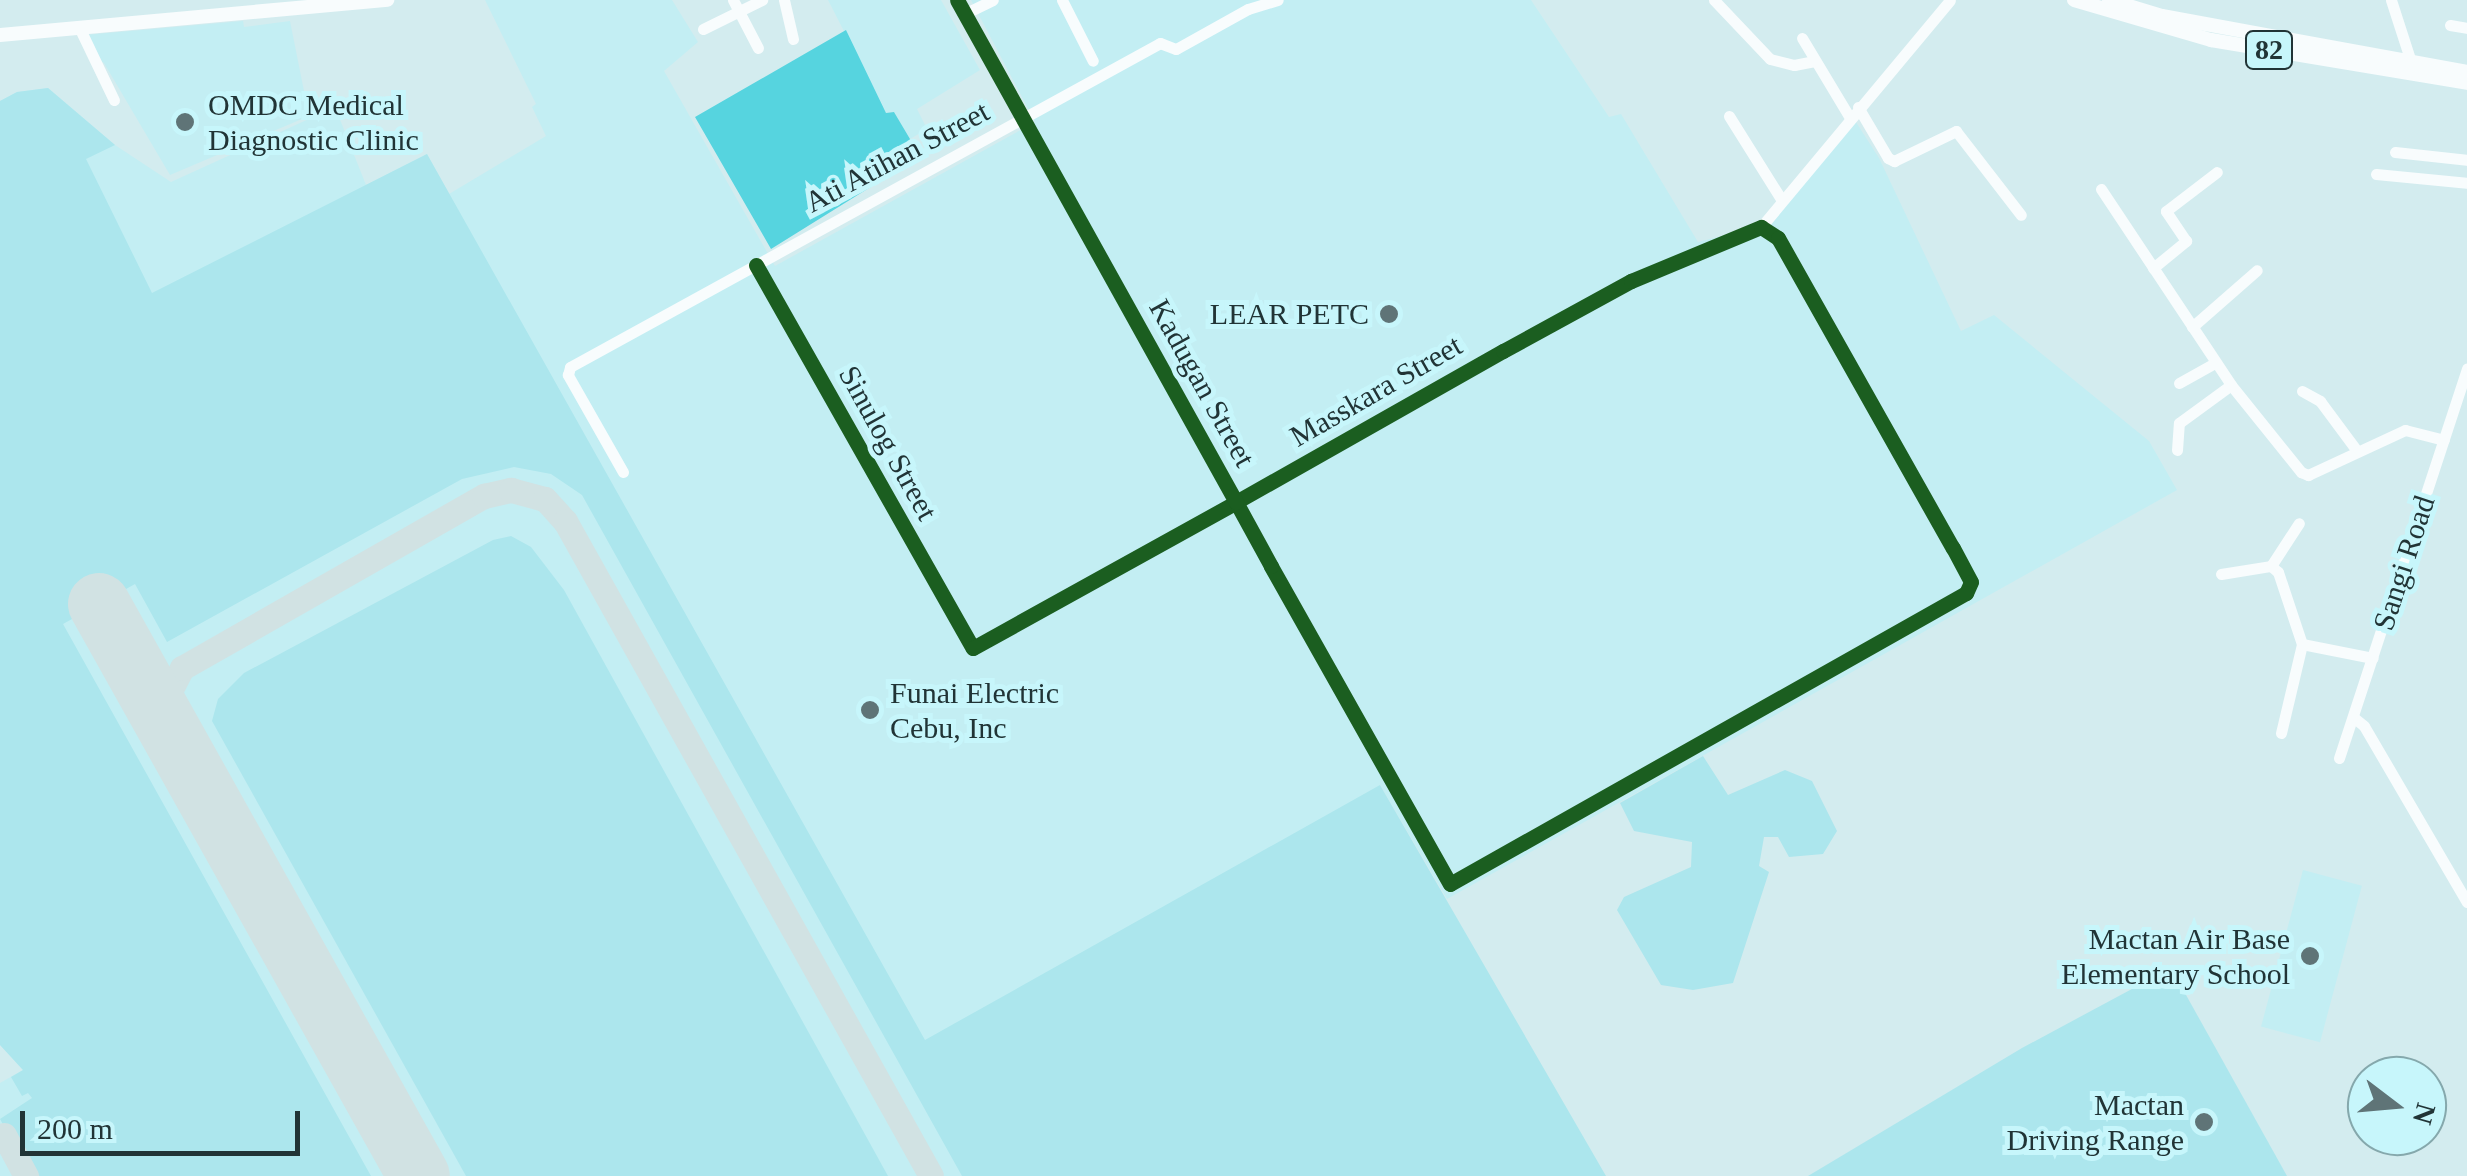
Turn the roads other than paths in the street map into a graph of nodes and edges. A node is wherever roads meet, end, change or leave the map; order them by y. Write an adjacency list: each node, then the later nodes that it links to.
1 (388, 0): 13 (main road)
2 (762, 0): 15 (street)
3 (784, 0): 23 (street)
4 (957, 0): 16 (street, Kadugan Street)
5 (993, 0): 16 (street)
6 (1062, 0): 25 (street)
7 (1278, 0): 33 (street, Ati Atihan Street)
8 (1714, 0): 26 (street)
9 (1950, 0): 31 (street)
10 (2074, 0): 29 (main road, 82)
11 (2109, 0): 27 (main road, 82)
12 (2391, 0): 27 (street)
13 (363, 1): 14 (main road)
14 (262, 6): 18 (main road)
15 (736, 6): 20 (street); 24 (street)
16 (964, 14): 33 (street, Kadugan Street)
17 (2450, 25): 19 (street)
18 (79, 26): 21 (main road); 30 (street)
19 (2467, 28)
20 (703, 29)
21 (0, 35)
22 (1802, 38): 26 (street)
23 (793, 39)
24 (758, 48)
25 (1093, 61)
26 (1815, 61): 31 (street)
27 (2411, 62): 28 (main road, 82)
28 (2467, 72)
29 (2467, 84)
30 (114, 100)
31 (1854, 112): 40 (street); 41 (street)
32 (1729, 116): 40 (street)
33 (1023, 120): 43 (street, Ati Atihan Street); 56 (street, Kadugan Street)
34 (2394, 152): 35 (street)
35 (2467, 160)
36 (2217, 172): 44 (street)
37 (2376, 174): 38 (street)
38 (2467, 183)
39 (2101, 189): 44 (street)
40 (1781, 199): 42 (street)
41 (2022, 215)
42 (1761, 227): 56 (street, Masskara Street); 56 (street, Kadugan Street)
43 (756, 265): 55 (street, Ati Atihan Street); 61 (street, Sinulog Street)
44 (2153, 268): 46 (street)
45 (2258, 270): 46 (street)
46 (2192, 326): 47 (street)
47 (2215, 362): 49 (street); 50 (street)
48 (2467, 368): 52 (street, Sangi Road)
49 (2179, 383)
50 (2231, 385): 53 (street); 54 (street)
51 (2302, 390): 54 (street)
52 (2444, 440): 54 (street); 62 (street, Sangi Road)
53 (2177, 450)
54 (2358, 451)
55 (622, 472)
56 (1236, 502): 61 (street, Masskara Street)
57 (2300, 523): 58 (street)
58 (2271, 566): 59 (street); 60 (street)
59 (2221, 574)
60 (2302, 644): 62 (street); 64 (street)
61 (972, 648)
62 (2373, 658): 63 (street, Sangi Road)
63 (2353, 717): 65 (street, Sangi Road); 66 (street)
64 (2280, 734)
65 (2339, 758)
66 (2467, 902)

